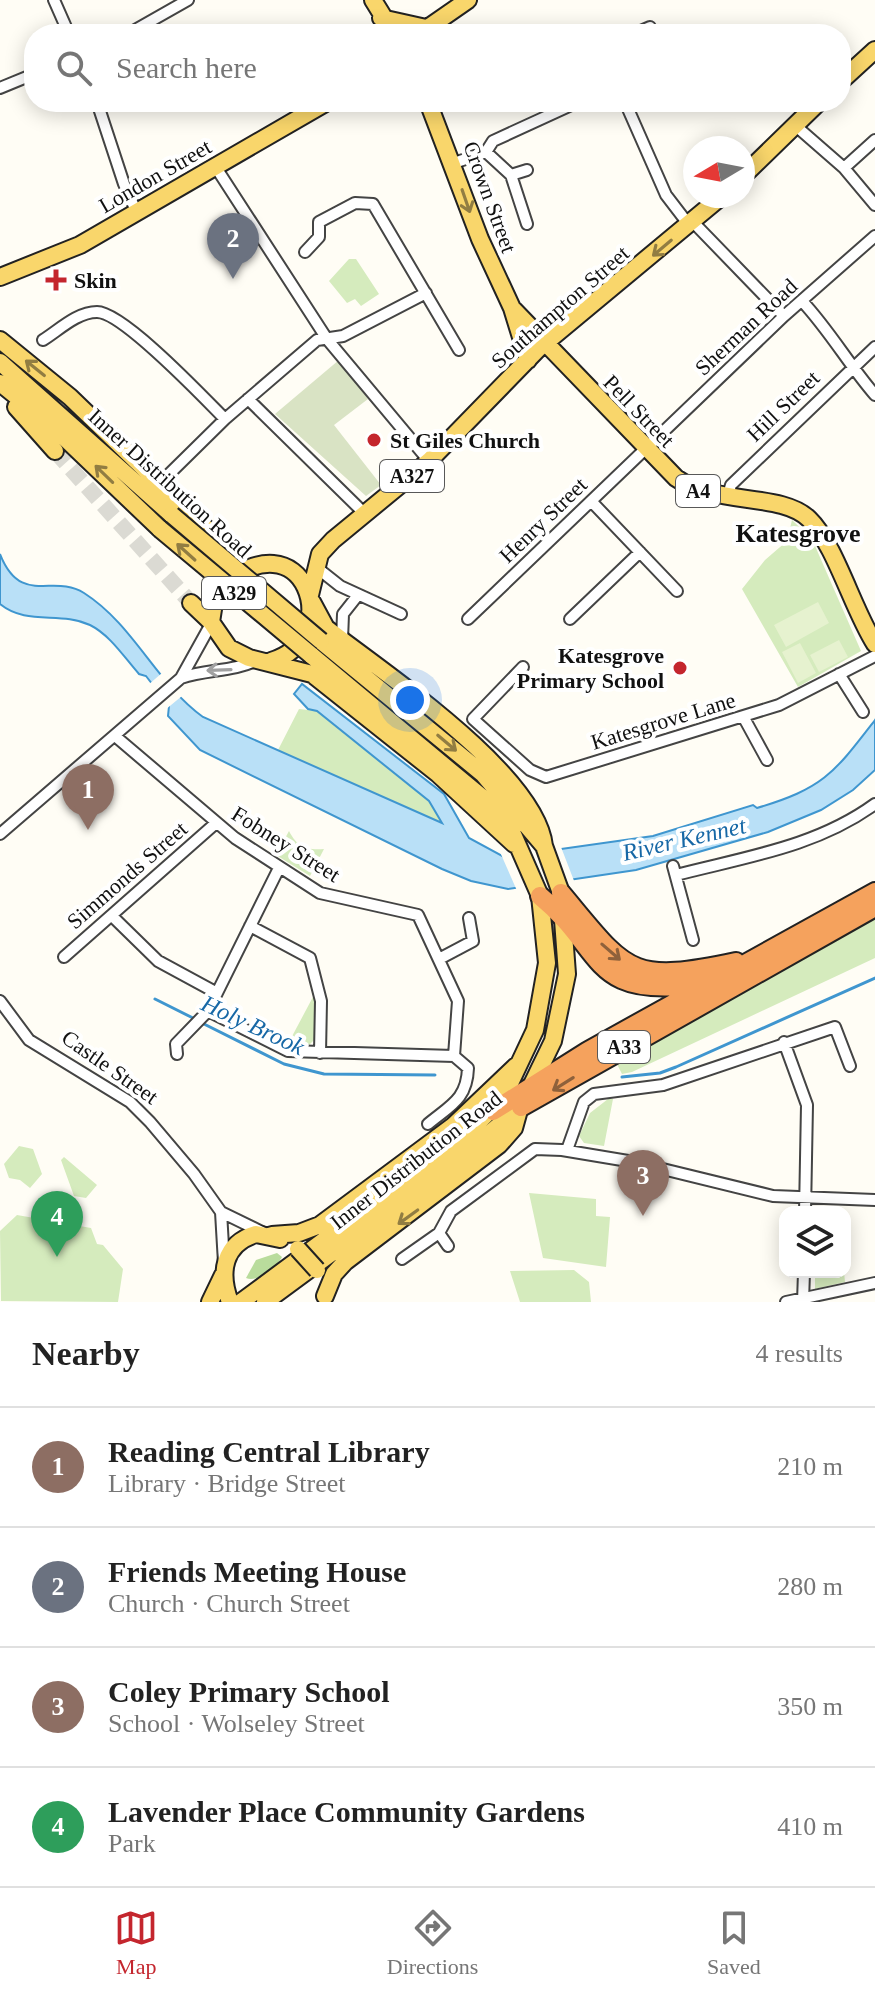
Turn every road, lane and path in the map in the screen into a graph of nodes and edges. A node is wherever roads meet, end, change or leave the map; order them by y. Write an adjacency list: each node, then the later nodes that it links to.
1 (54, 0): 5 (street)
2 (188, 0): 6 (street)
3 (373, 0): 7 (main road)
4 (468, 0): 8 (main road)
5 (65, 24)
6 (146, 24)
7 (381, 24)
8 (433, 24)
9 (875, 50): 10 (main road)
10 (851, 72)
11 (24, 78): 12 (street)
12 (0, 88)
13 (100, 112): 30 (street)
14 (310, 112): 24 (main road, London Street)
15 (432, 112): 22 (main road, Crown Street / A4)
16 (556, 112): 21 (street)
17 (629, 112): 32 (street)
18 (810, 112): 19 (main road)
19 (797, 127): 23 (main road); 25 (street)
20 (875, 140): 25 (street)
21 (486, 152): 22 (street); 27 (street)
22 (454, 163): 38 (main road, Crown Street / A4, one-way to 38)
23 (755, 165)
24 (215, 166): 30 (main road, London Street); 40 (street)
25 (844, 168): 28 (street)
26 (527, 170): 27 (street)
27 (511, 175): 31 (street)
28 (875, 205)
29 (709, 208): 32 (main road, Southampton Street / A327)
30 (137, 213): 35 (main road, London Street)
31 (527, 224)
32 (691, 224): 39 (street); 43 (main road, Southampton Street / A327, one-way to 43)
33 (875, 236): 37 (street, Sherman Road)
34 (305, 252): 36 (street)
35 (0, 277)
36 (426, 293): 40 (street); 45 (street)
37 (802, 301): 39 (street, Sherman Road); 48 (street)
38 (512, 308): 43 (main road, Crown Street / A4); 46 (main road, Crown Street)
39 (784, 316): 55 (street, Sherman Road)
40 (327, 339): 53 (street); 57 (street)
41 (0, 340): 58 (main road, one-way to 41)
42 (43, 340): 54 (street)
43 (545, 344): 46 (main road, Southampton Street / A327); 49 (main road, Pell Street / A4)
44 (875, 347): 48 (street, Hill Street)
45 (459, 350)
46 (528, 360): 49 (main road, Pell Street / A4); 57 (main road, Southampton Street / A327)
47 (0, 362): 87 (main road, Inner Distribution Road / A329, one-way to 87, bridge)
48 (854, 364): 52 (street); 59 (street, Hill Street)
49 (574, 376): 55 (main road, Pell Street / A4)
50 (0, 383): 88 (main road, Inner Distribution Road / A329, one-way to 50, bridge)
51 (0, 391): 56 (main road)
52 (875, 395)
53 (248, 399): 54 (street); 61 (street)
54 (225, 419): 58 (street)
55 (645, 448): 59 (main road, Pell Street / A4); 60 (street, Henry Street)
56 (55, 451)
57 (429, 461): 61 (main road, Southampton Street / A327)
58 (160, 483): 64 (main road)
59 (727, 498): 74 (main road, Pell Street / A4)
60 (591, 501): 62 (street); 70 (street, Henry Street)
61 (364, 513): 63 (main road, Southampton Street / A327)
62 (640, 552): 65 (street); 71 (street)
63 (316, 567): 66 (street); 67 (main road, Southampton Street / A327)
64 (216, 590): 67 (main road); 72 (main road)
65 (677, 591)
66 (358, 595): 69 (street); 73 (street)
67 (311, 598): 73 (main road, A329); 76 (main road)
68 (191, 603): 72 (main road, A329)
69 (401, 614)
70 (468, 619)
71 (570, 619)
72 (211, 623): 76 (main road); 79 (street)
73 (342, 640): 87 (main road, A329)
74 (875, 644)
75 (875, 656): 78 (street, Katesgrove Lane)
76 (264, 661): 79 (street, one-way to 79); 88 (main road, A329)
77 (523, 667): 81 (street, Katesgrove Lane)
78 (839, 674): 80 (street); 81 (street, Katesgrove Lane)
79 (177, 681): 82 (street)
80 (863, 712)
81 (744, 718): 83 (street)
82 (115, 736): 85 (street, Fobney Street); 86 (street)
83 (767, 760)
84 (875, 804): 98 (street)
85 (216, 823): 89 (street, Fobney Street); 94 (street, Simmonds Street)
86 (0, 834)
87 (544, 846): 91 (main road, Inner Distribution Road / A329)
88 (519, 848): 92 (main road, Inner Distribution Road / A329)
89 (279, 868): 97 (street); 100 (street, Fobney Street)
90 (875, 892): 101 (highway, A33)
91 (561, 893): 96 (main road, Inner Distribution Road / A329); 101 (highway, A33, one-way to 101)
92 (540, 896): 96 (highway, A33); 110 (main road, Inner Distribution Road / A329)
93 (875, 907): 101 (highway, A33)
94 (112, 916): 99 (street, Simmonds Street); 103 (street)
95 (469, 918): 100 (street)
96 (565, 922): 102 (highway, A33); 112 (main road, Inner Distribution Road / A329)
97 (250, 926): 103 (street); 107 (street)
98 (693, 940)
99 (64, 957)
100 (439, 959): 109 (street)
101 (755, 965): 102 (highway, A33); 113 (highway, A33, one-way to 113)
102 (709, 982): 112 (highway, A33)
103 (217, 993): 105 (street)
104 (0, 1001): 120 (street, Castle Street)
105 (202, 1019): 107 (street); 108 (street)
106 (784, 1042): 111 (street); 116 (street); 117 (street)
107 (320, 1053): 109 (street)
108 (177, 1054)
109 (454, 1056): 115 (street)
110 (517, 1065): 114 (main road, Inner Distribution Road / A329); 122 (main road)
111 (850, 1066)
112 (533, 1085): 113 (main road, Inner Distribution Road / A329); 114 (highway, A33)
113 (520, 1109): 128 (main road, one-way to 128); 132 (main road, Inner Distribution Road / A329)
114 (493, 1111): 129 (main road, Inner Distribution Road / A329)
115 (428, 1124)
116 (567, 1150): 117 (street); 121 (street)
117 (805, 1199): 118 (street); 119 (street)
118 (875, 1200)
119 (805, 1206)
120 (221, 1212): 122 (street, Castle Street); 125 (street)
121 (439, 1233): 123 (street); 124 (street)
122 (268, 1234): 125 (main road); 128 (main road, bridge)
123 (448, 1246)
124 (402, 1259)
125 (224, 1270): 129 (main road); 131 (main road)
126 (804, 1278): 130 (street)
127 (875, 1283): 130 (street)
128 (325, 1300)
129 (233, 1301)
130 (803, 1301): 133 (street)
131 (210, 1302)
132 (265, 1302)
133 (786, 1302)

